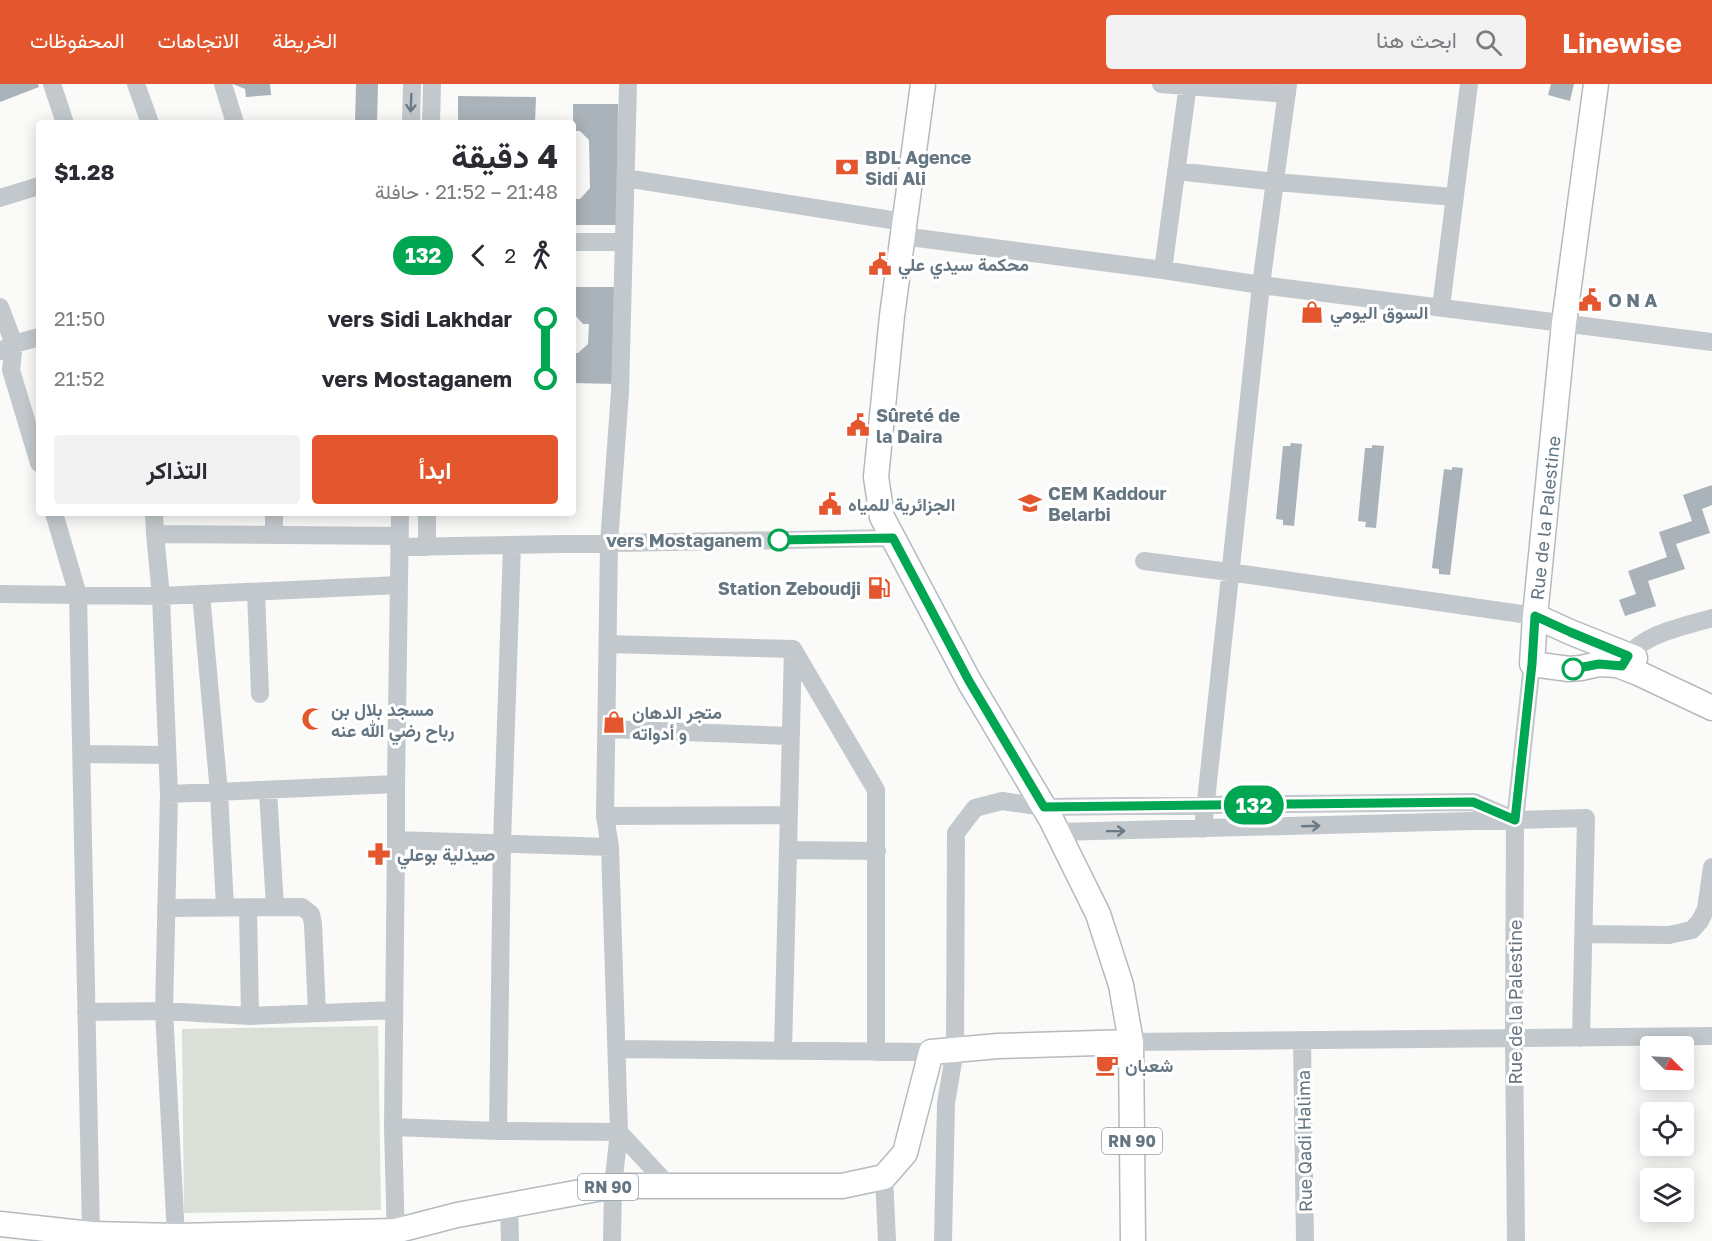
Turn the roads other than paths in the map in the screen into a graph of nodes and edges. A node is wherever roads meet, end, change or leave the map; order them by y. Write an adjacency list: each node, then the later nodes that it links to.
1 (52, 84): 13 (street)
2 (136, 84): 14 (street)
3 (224, 84): 15 (street)
4 (412, 84): 16 (street, one-way to 16)
5 (432, 84): 17 (street)
6 (628, 84): 19 (street)
7 (922, 84): 24 (main road)
8 (1161, 84): 11 (street)
9 (1469, 84): 22 (street)
10 (1596, 84): 31 (main road, Rue de la Palestine)
11 (1188, 85): 12 (street); 18 (street)
12 (1288, 89): 20 (street)
13 (64, 120)
14 (149, 120)
15 (234, 120)
16 (411, 120)
17 (431, 120)
18 (1176, 171): 20 (street); 27 (street)
19 (625, 178): 24 (street); 26 (street)
20 (1276, 182): 22 (street); 28 (street)
21 (36, 187): 23 (street)
22 (1454, 197): 30 (street)
23 (0, 198)
24 (903, 229): 27 (street); 43 (main road)
25 (576, 242): 26 (street)
26 (624, 242): 45 (street)
27 (1163, 270): 28 (street)
28 (1261, 285): 30 (street); 49 (street)
29 (0, 307): 34 (street)
30 (1441, 307): 31 (street)
31 (1563, 323): 33 (street); 56 (main road, Rue de la Palestine)
32 (36, 338): 34 (street)
33 (1712, 342)
34 (7, 348): 35 (street)
35 (36, 453)
36 (55, 516): 54 (street)
37 (154, 516): 41 (street)
38 (274, 516): 42 (street)
39 (400, 516): 44 (street)
40 (427, 516): 47 (street)
41 (154, 534): 42 (street); 55 (street)
42 (274, 535): 44 (street)
43 (893, 538): 45 (street); 74 (main road)
44 (400, 541): 47 (street); 50 (street)
45 (609, 543): 46 (street); 58 (street)
46 (512, 545): 47 (street); 81 (street)
47 (427, 547)
48 (1144, 561): 49 (street)
49 (1229, 572): 56 (street); 73 (street)
50 (399, 585): 51 (street); 69 (street)
51 (256, 592): 53 (street); 63 (street)
52 (0, 594): 54 (street)
53 (201, 594): 55 (street); 71 (street)
54 (78, 595): 55 (street); 67 (street)
55 (161, 596): 68 (street)
56 (1535, 616): 60 (main road); 61 (main road, Rue de la Palestine)
57 (1712, 618): 60 (street)
58 (608, 644): 59 (street); 65 (street)
59 (793, 649): 66 (street); 84 (street)
60 (1625, 661): 61 (main road); 62 (main road); 64 (main road)
61 (1532, 664): 77 (street, Rue de la Palestine)
62 (1712, 690)
63 (260, 694)
64 (1712, 708)
65 (606, 729): 66 (street); 76 (street)
66 (791, 736): 75 (street)
67 (81, 754): 68 (street); 93 (street)
68 (168, 756): 72 (street)
69 (396, 784): 70 (street); 80 (street)
70 (268, 791): 71 (street); 87 (street)
71 (219, 793): 72 (street); 86 (street)
72 (169, 794): 88 (street)
73 (1205, 805): 74 (street); 77 (street); 78 (street)
74 (1044, 807): 79 (main road); 102 (street)
75 (788, 815): 76 (street); 83 (street)
76 (605, 816): 82 (street)
77 (1515, 820): 78 (street, one-way to 77); 90 (street); 97 (street, Rue de la Palestine)
78 (1203, 829): 79 (street, one-way to 78)
79 (1058, 832): 100 (main road)
80 (396, 840): 81 (street); 91 (street)
81 (502, 843): 82 (street); 107 (street)
82 (610, 847): 101 (street)
83 (788, 850): 84 (street); 103 (street)
84 (877, 851): 104 (street)
85 (1712, 867): 90 (street)
86 (225, 907): 88 (street); 89 (street)
87 (275, 907): 89 (street); 94 (street)
88 (166, 908): 92 (street)
89 (248, 908): 95 (street)
90 (1584, 934): 98 (street)
91 (394, 1010): 94 (street); 106 (street)
92 (164, 1011): 93 (street); 95 (street); 115 (street)
93 (86, 1012): 114 (street)
94 (317, 1013): 95 (street)
95 (250, 1016)
96 (1712, 1036): 98 (street)
97 (1514, 1038): 98 (street); 99 (street); 123 (street, Rue de la Palestine)
98 (1581, 1038)
99 (1302, 1040): 100 (street); 122 (street, Rue Qadi Halima)
100 (1131, 1042): 102 (main road); 121 (main road, RN 90)
101 (617, 1049): 103 (street); 108 (street)
102 (956, 1050): 105 (main road); 120 (street)
103 (783, 1051): 104 (street)
104 (876, 1052): 105 (street)
105 (931, 1052): 109 (main road)
106 (393, 1127): 107 (street); 116 (street)
107 (498, 1131): 108 (street)
108 (619, 1132): 110 (street); 111 (street)
109 (884, 1177): 111 (main road, RN 90); 119 (street)
110 (613, 1186): 111 (main road, RN 90); 112 (main road, RN 90); 118 (street)
111 (670, 1187)
112 (508, 1205): 116 (main road, RN 90); 117 (street)
113 (0, 1224): 114 (main road, RN 90)
114 (91, 1234): 115 (main road, RN 90)
115 (176, 1236): 116 (main road, RN 90)
116 (395, 1236)
117 (510, 1241)
118 (612, 1241)
119 (887, 1241)
120 (944, 1241)
121 (1133, 1241)
122 (1305, 1241)
123 (1516, 1241)

